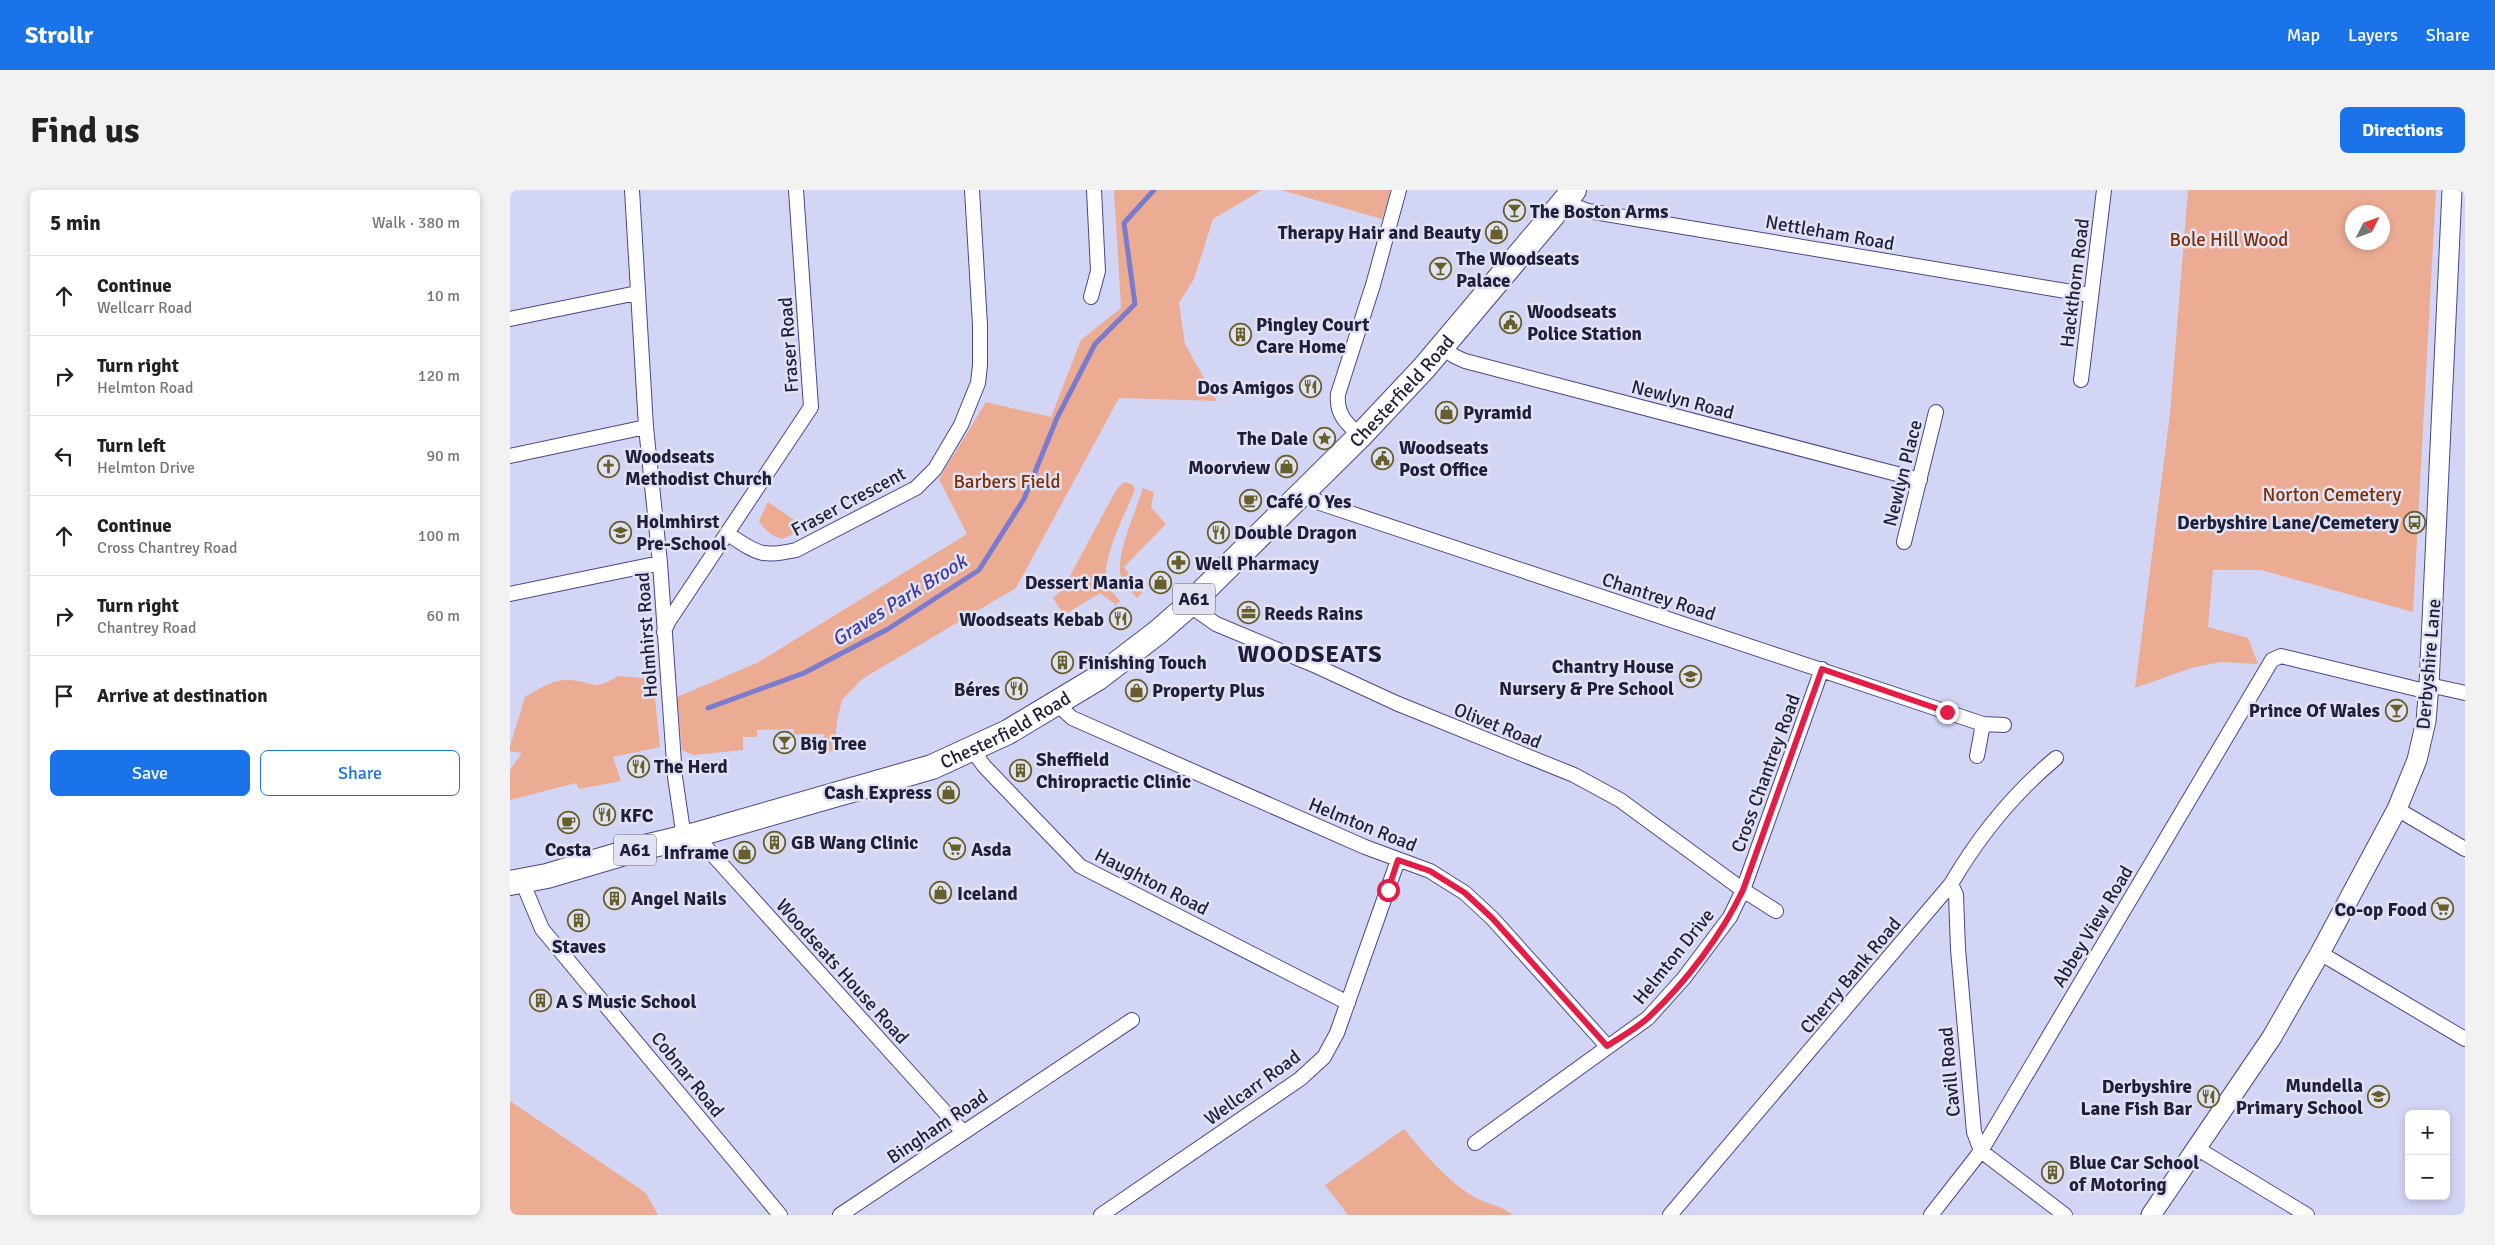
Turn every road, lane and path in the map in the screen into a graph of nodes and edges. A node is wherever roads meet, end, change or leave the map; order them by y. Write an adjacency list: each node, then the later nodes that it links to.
1 (632, 190): 9 (street, Holmhirst Road)
2 (796, 190): 21 (street, Fraser Road)
3 (972, 190): 21 (street, Fraser Crescent)
4 (1094, 190): 11 (street)
5 (1399, 190): 17 (street)
6 (2104, 190): 10 (street, Hackthorn Road)
7 (2452, 190): 28 (street, Derbyshire Lane)
8 (1569, 196): 10 (street, Nettleham Road); 13 (highway, Chesterfield Road / A61)
9 (637, 292): 12 (street); 16 (street, Holmhirst Road)
10 (2090, 295): 14 (street, Hackthorn Road)
11 (1092, 297)
12 (510, 319)
13 (1441, 346): 17 (highway, Chesterfield Road / A61); 19 (street, Newlyn Road)
14 (2081, 380)
15 (1936, 412): 19 (street, Newlyn Place)
16 (646, 427): 18 (street); 23 (street, Holmhirst Road)
17 (1360, 436): 20 (highway, Chesterfield Road / A61)
18 (510, 456)
19 (1920, 480): 22 (street, Newlyn Place)
20 (1305, 492): 25 (highway, Chesterfield Road / A61); 27 (street, Chantrey Road)
21 (728, 534): 26 (street, Fraser Road)
22 (1904, 542)
23 (660, 563): 24 (street); 26 (street, Holmhirst Road)
24 (510, 594)
25 (1189, 605): 30 (highway, Chesterfield Road / A61); 42 (street, Olivet Road)
26 (664, 633): 37 (street, Holmhirst Road)
27 (1822, 669): 31 (street, Chantrey Road); 42 (street, Cross Chantrey Road)
28 (2429, 689): 29 (street); 36 (street, Derbyshire Lane); 52 (street, Abbey View Road)
29 (2465, 693)
30 (1057, 704): 33 (highway, Chesterfield Road / A61); 39 (street, Helmton Road)
31 (1983, 724): 32 (street, Chantrey Road); 34 (street)
32 (2004, 725)
33 (972, 749): 37 (highway, Chesterfield Road / A61); 45 (street, Haughton Road)
34 (1977, 756)
35 (2056, 758): 41 (street, Cherry Bank Road)
36 (2397, 808): 38 (street); 44 (street, Derbyshire Lane)
37 (689, 837): 40 (highway, Chesterfield Road / A61); 49 (street, Woodseats House Road)
38 (2465, 849)
39 (1398, 860): 45 (street, Wellcarr Road); 48 (street, Helmton Road)
40 (516, 882): 53 (street, Cobnar Road)
41 (1951, 884): 52 (street, Cavill Road); 56 (street, Cherry Bank Road)
42 (1743, 890): 43 (street, Olivet Road); 48 (street, Helmton Drive)
43 (1776, 911)
44 (2320, 952): 47 (street); 51 (street, Derbyshire Lane)
45 (1348, 1003): 55 (street, Wellcarr Road)
46 (1132, 1020): 49 (street, Bingham Road)
47 (2465, 1039)
48 (1607, 1046): 50 (street, Helmton Drive)
49 (962, 1131): 54 (street, Bingham Road)
50 (1475, 1142)
51 (2198, 1149): 59 (street, Derbyshire Lane); 60 (street)
52 (1981, 1151): 57 (street, Abbey View Road); 58 (street)
53 (780, 1215)
54 (840, 1215)
55 (1101, 1215)
56 (1670, 1215)
57 (1931, 1215)
58 (2065, 1215)
59 (2151, 1215)
60 (2307, 1215)

